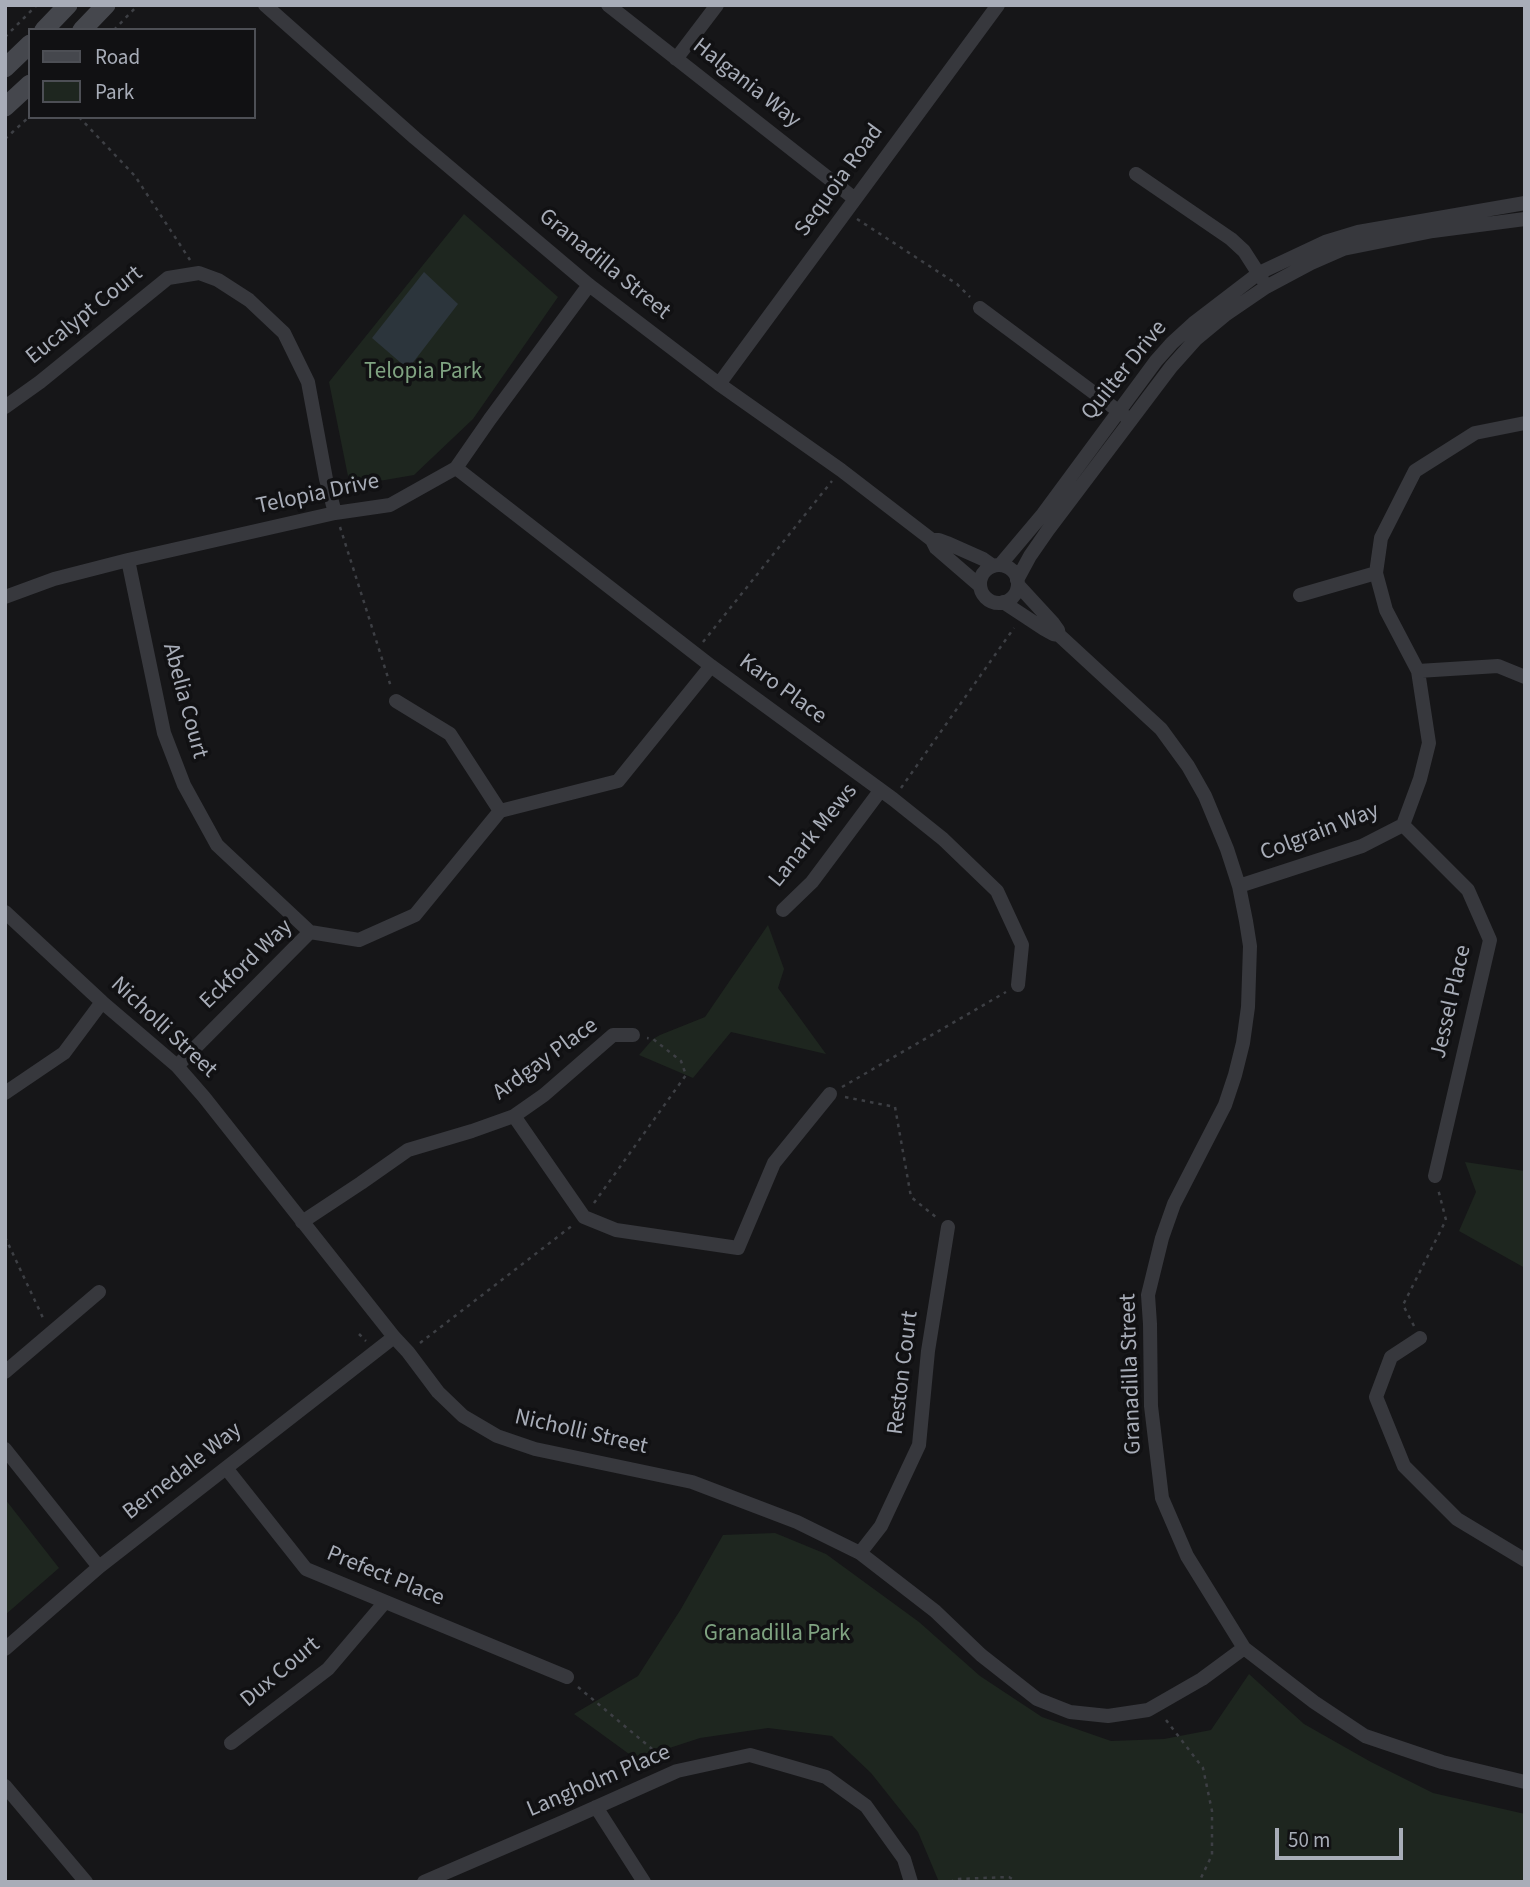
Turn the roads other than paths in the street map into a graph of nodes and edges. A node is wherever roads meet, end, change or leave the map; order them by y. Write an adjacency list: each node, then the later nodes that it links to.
1 (68, 5): 7 (main road)
2 (106, 5): 8 (main road)
3 (265, 5): 19 (street, Granadilla Street)
4 (608, 5): 10 (street, Halgania Way)
5 (717, 5): 10 (street)
6 (998, 5): 15 (street, Sequoia Road)
7 (46, 28)
8 (84, 28)
9 (28, 46): 11 (main road)
10 (676, 59): 15 (street, Halgania Way)
11 (5, 68)
12 (28, 85): 13 (main road)
13 (8, 100)
14 (1136, 174): 18 (street)
15 (855, 199): 22 (street, Sequoia Road)
16 (1525, 203): 18 (street, Quilter Drive)
17 (1525, 219): 20 (street, Quilter Drive)
18 (1259, 273): 20 (street); 24 (street, Quilter Drive)
19 (589, 285): 22 (street, Granadilla Street); 26 (street, Telopia Drive)
20 (1266, 287): 24 (street, Quilter Drive)
21 (980, 308): 24 (street)
22 (719, 384): 28 (street, Granadilla Street)
23 (5, 407): 27 (street, Eucalypt Court)
24 (1125, 416): 30 (street, Quilter Drive); 32 (street, Quilter Drive)
25 (1525, 423): 31 (street, Colgrain Way)
26 (456, 468): 27 (street, Telopia Drive); 38 (street, Karo Place)
27 (335, 513): 29 (street, Telopia Drive)
28 (932, 540): 30 (street, Granadilla Street); 33 (street, Granadilla Street)
29 (128, 560): 35 (street, Telopia Drive); 48 (street, Abelia Court)
30 (996, 565): 32 (street); 33 (street)
31 (1376, 573): 34 (street); 39 (street, Colgrain Way)
32 (1017, 582): 36 (street); 37 (street, Granadilla Street)
33 (980, 586): 36 (street)
34 (1300, 595)
35 (5, 597)
36 (1003, 602): 37 (street, Granadilla Street)
37 (1059, 635): 45 (street, Granadilla Street)
38 (711, 666): 42 (street, Karo Place); 43 (street)
39 (1418, 671): 40 (street); 44 (street, Colgrain Way)
40 (1525, 677)
41 (396, 701): 43 (street)
42 (887, 795): 46 (street, Lanark Mews); 49 (street, Karo Place)
43 (500, 811): 48 (street, Eckford Way)
44 (1403, 825): 45 (street, Colgrain Way); 56 (street, Jessel Place)
45 (1239, 887): 69 (street, Granadilla Street)
46 (783, 910)
47 (5, 912): 50 (street, Nicholli Street)
48 (310, 932): 52 (street, Eckford Way)
49 (1018, 985)
50 (102, 1002): 52 (street, Nicholli Street); 53 (street)
51 (633, 1035): 55 (street, Ardgay Place)
52 (177, 1066): 57 (street, Nicholli Street)
53 (5, 1093)
54 (830, 1094): 55 (street)
55 (514, 1116): 57 (street, Ardgay Place)
56 (1435, 1176)
57 (302, 1222): 60 (street, Nicholli Street)
58 (948, 1227): 65 (street, Reston Court)
59 (99, 1292): 62 (street)
60 (394, 1337): 64 (street, Bernedale Way); 65 (street, Nicholli Street)
61 (1420, 1338): 66 (street)
62 (5, 1372)
63 (5, 1449): 67 (street)
64 (226, 1468): 67 (street, Bernedale Way); 68 (street, Prefect Place)
65 (860, 1553): 69 (street, Nicholli Street)
66 (1525, 1560)
67 (99, 1567): 70 (street, Bernedale Way)
68 (384, 1602): 71 (street, Prefect Place); 72 (street, Dux Court)
69 (1244, 1648): 73 (street, Granadilla Street)
70 (5, 1650)
71 (567, 1677)
72 (230, 1743)
73 (1525, 1782)
74 (5, 1786): 77 (street)
75 (596, 1807): 76 (street, Langholm Place); 78 (street); 79 (street, Langholm Place)
76 (431, 1880)
77 (86, 1882)
78 (644, 1882)
79 (911, 1882)

